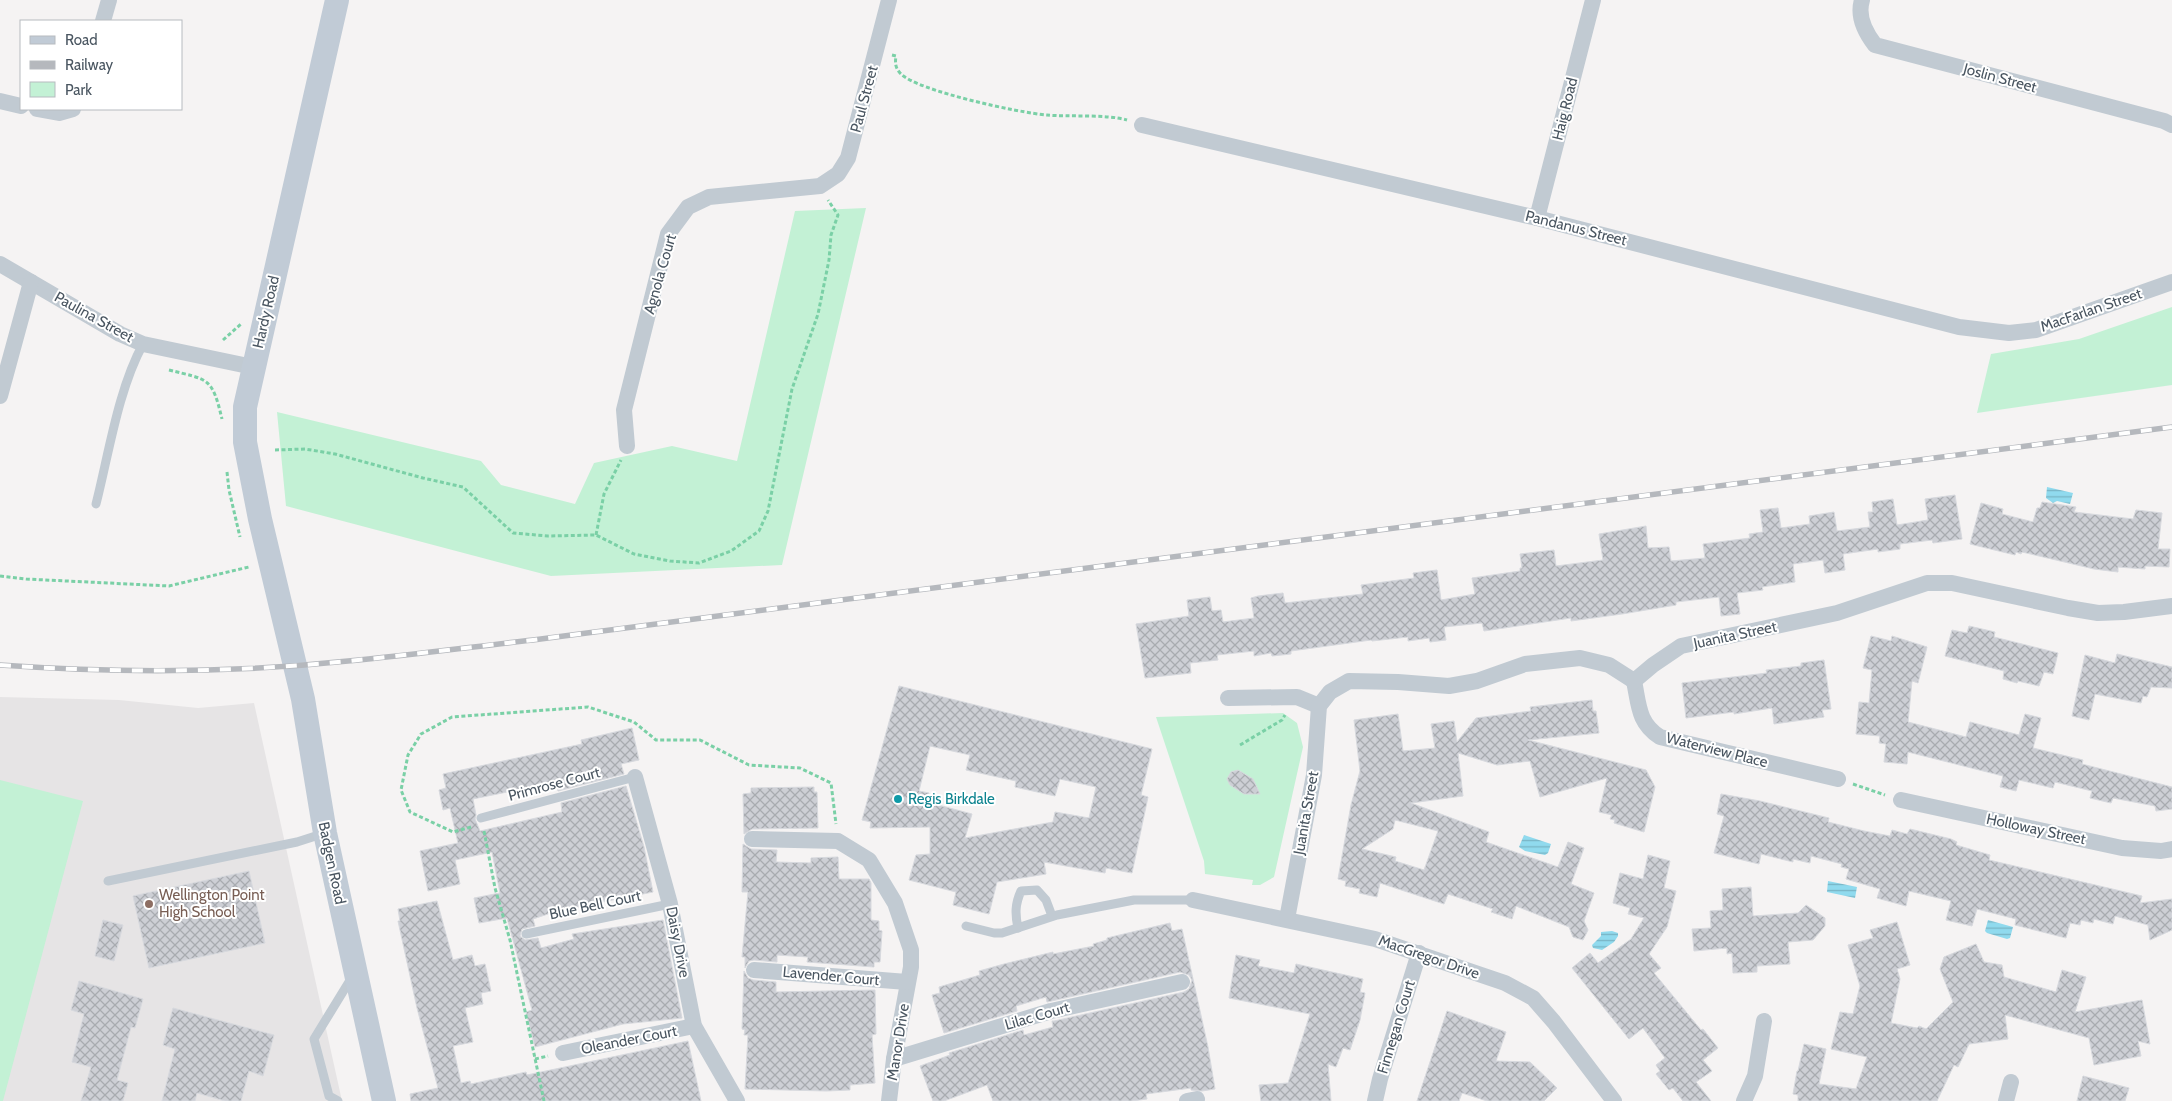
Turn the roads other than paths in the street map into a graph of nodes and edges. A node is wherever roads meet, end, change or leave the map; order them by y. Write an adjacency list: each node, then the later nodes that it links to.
1 (109, 0): 6 (street)
2 (337, 0): 20 (street, Hardy Road)
3 (889, 0): 13 (street, Paul Street)
4 (1593, 0): 14 (street, Haig Road)
5 (1862, 0): 12 (street, Joslin Street)
6 (104, 20)
7 (0, 101): 8 (street)
8 (20, 106)
9 (42, 110): 10 (street)
10 (70, 110)
11 (1142, 125): 14 (street, Pandanus Street)
12 (2172, 125)
13 (820, 186): 22 (street, Agnola Court)
14 (1537, 218): 18 (street, Pandanus Street)
15 (0, 264): 16 (street, Paulina Street)
16 (31, 282): 19 (street, Paulina Street); 21 (street)
17 (2172, 282): 18 (street, MacFarlan Street)
18 (2009, 333)
19 (143, 344): 20 (street, Paulina Street); 23 (lane)
20 (253, 367): 25 (street, Hardy Road)
21 (0, 396)
22 (627, 446)
23 (96, 504)
24 (2172, 606): 26 (street, Juanita Street)
25 (285, 625): 33 (street, Badgen Road)
26 (1634, 681): 28 (street); 30 (street, Waterview Place)
27 (1228, 698): 28 (street)
28 (1319, 706): 40 (street, Juanita Street)
29 (635, 777): 32 (lane, Primrose Court); 38 (street, Daisy Drive)
30 (1838, 779)
31 (1901, 800): 35 (street, Holloway Street)
32 (482, 821)
33 (325, 833): 36 (lane); 46 (street, Badgen Road)
34 (752, 839): 47 (street, Manor Drive)
35 (2172, 849)
36 (108, 881)
37 (1193, 900): 39 (lane); 40 (street, MacGregor Drive)
38 (670, 904): 43 (lane, Blue Bell Court); 50 (street, Daisy Drive)
39 (1052, 916): 42 (lane); 42 (lane)
40 (1287, 919): 44 (street, MacGregor Drive)
41 (966, 926): 42 (lane)
42 (1018, 928)
43 (526, 934)
44 (1419, 953): 58 (street, Finnegan Court); 59 (street, MacGregor Drive)
45 (754, 970): 47 (street, Lavender Court)
46 (355, 971): 54 (lane); 55 (street, Badgen Road)
47 (907, 982): 52 (street, Manor Drive)
48 (1182, 982): 52 (street, Lilac Court)
49 (1764, 1021): 60 (street)
50 (694, 1026): 51 (street, Oleander Court); 56 (street, Daisy Drive)
51 (563, 1053)
52 (894, 1059): 57 (street, Manor Drive)
53 (2011, 1082): 61 (street)
54 (338, 1101)
55 (384, 1101)
56 (736, 1101)
57 (889, 1101)
58 (1375, 1101)
59 (1614, 1101)
60 (1744, 1101)
61 (2006, 1101)

